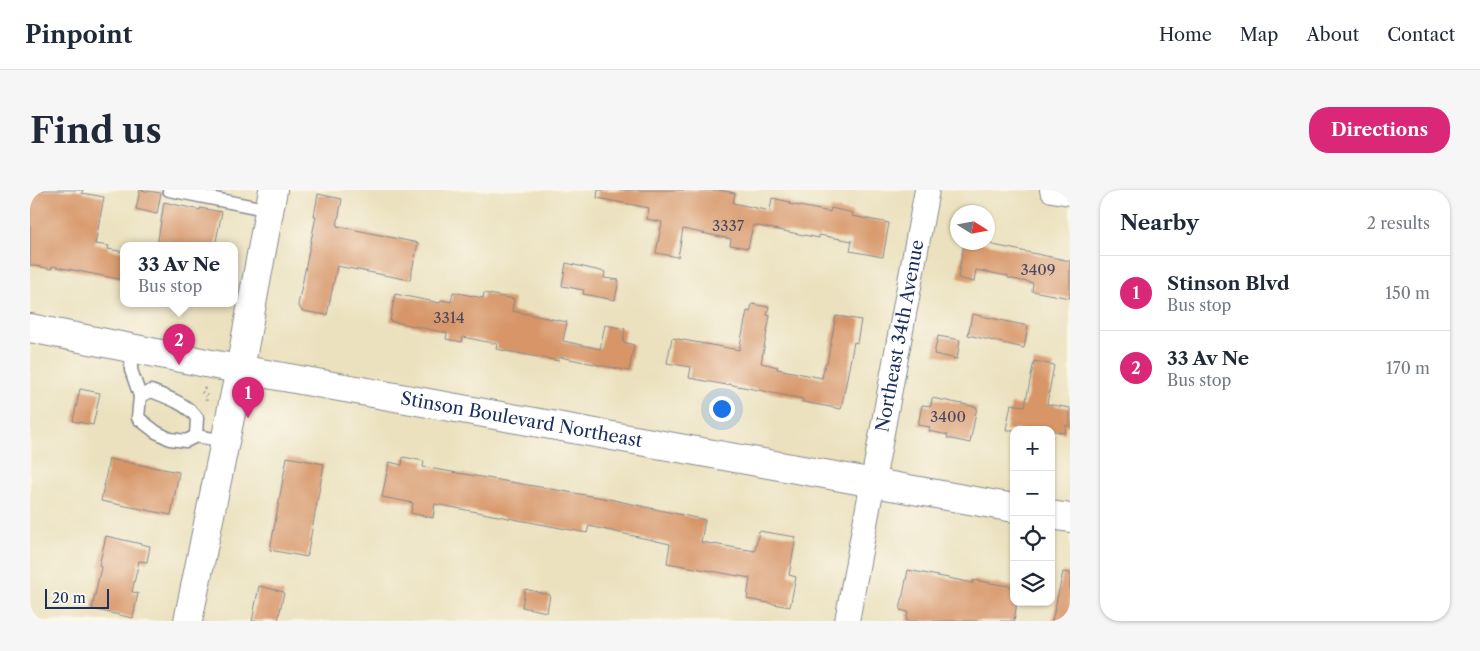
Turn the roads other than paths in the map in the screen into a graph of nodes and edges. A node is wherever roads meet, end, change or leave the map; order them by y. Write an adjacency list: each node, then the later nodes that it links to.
1 (169, 190): 5 (lane)
2 (926, 190): 12 (street, Northeast 34th Avenue)
3 (1052, 190): 4 (street)
4 (1070, 194)
5 (272, 200): 8 (street)
6 (30, 328): 7 (street, Stinson Boulevard Northeast)
7 (132, 348): 8 (street, Stinson Boulevard Northeast); 9 (lane)
8 (240, 369): 11 (street); 12 (street, Stinson Boulevard Northeast)
9 (140, 396): 10 (lane); 10 (lane)
10 (196, 436): 11 (lane)
11 (225, 441): 16 (street)
12 (874, 481): 13 (street, Stinson Boulevard Northeast); 17 (street, Northeast 34th Avenue)
13 (1010, 507)
14 (1055, 516): 15 (street)
15 (1070, 518)
16 (188, 621)
17 (847, 621)

